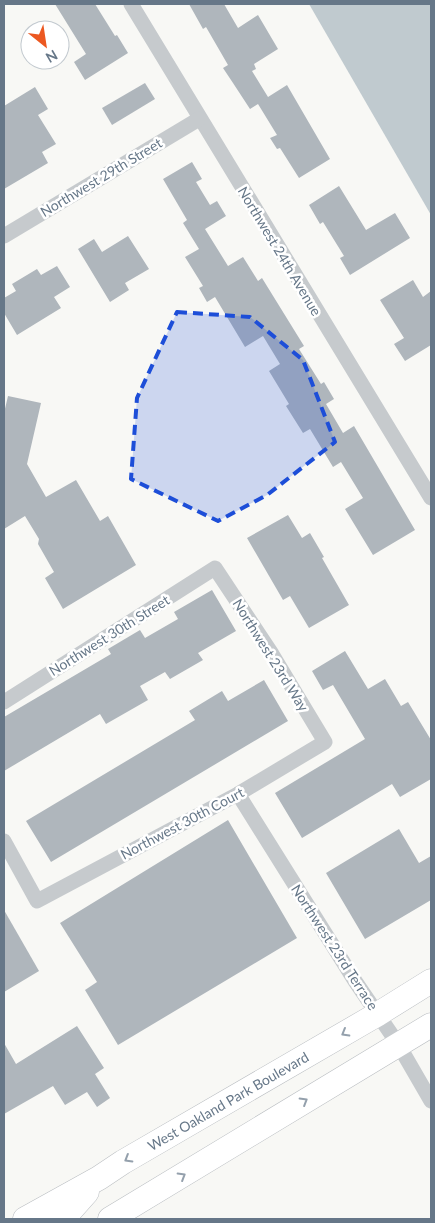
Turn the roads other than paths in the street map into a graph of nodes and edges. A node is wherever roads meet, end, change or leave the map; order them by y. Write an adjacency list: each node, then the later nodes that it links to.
1 (131, 4): 2 (street, Northwest 24th Avenue)
2 (199, 118): 3 (street, Northwest 29th Street); 4 (street, Northwest 24th Avenue)
3 (4, 236)
4 (431, 498)
5 (215, 568): 6 (street, Northwest 30th Street); 7 (street, Northwest 23rd Way)
6 (4, 702)
7 (325, 742): 8 (street, Northwest 30th Court)
8 (238, 794): 9 (street, Northwest 30th Court); 11 (street, Northwest 23rd Terrace)
9 (4, 842)
10 (431, 981): 11 (main road, West Oakland Park Boulevard)
11 (378, 1014): 13 (street, Northwest 23rd Terrace); 15 (main road, West Oakland Park Boulevard, one-way to 15)
12 (431, 1025): 13 (main road)
13 (398, 1044): 14 (street, Northwest 23rd Terrace); 18 (main road, one-way to 13)
14 (431, 1102)
15 (100, 1178): 16 (main road, West Oakland Park Boulevard); 17 (main road)
16 (25, 1219)
17 (63, 1219)
18 (110, 1219)

